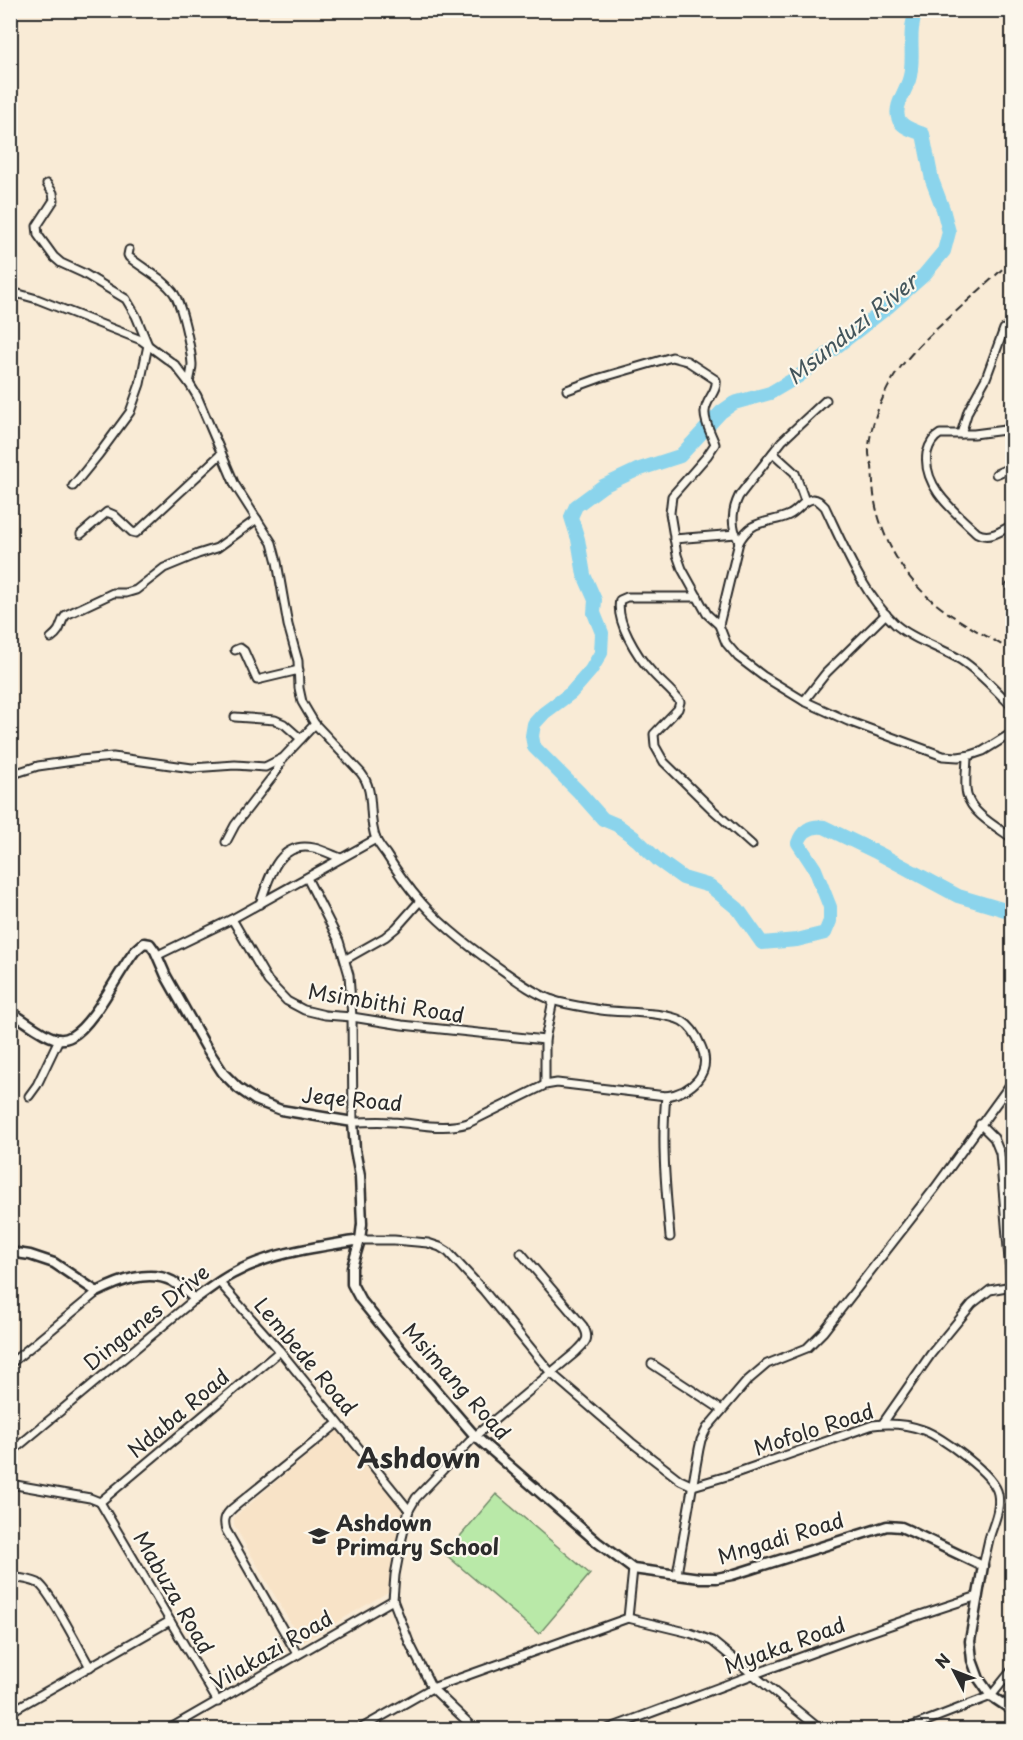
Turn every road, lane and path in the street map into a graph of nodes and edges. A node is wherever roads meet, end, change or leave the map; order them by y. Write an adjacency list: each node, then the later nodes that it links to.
1 (47, 184): 5 (street)
2 (129, 250): 6 (street)
3 (10, 295): 5 (street)
4 (1004, 329): 11 (street)
5 (148, 345): 6 (street); 16 (street)
6 (189, 383): 13 (street)
7 (567, 390): 22 (street)
8 (826, 400): 12 (street)
9 (1012, 413): 10 (street)
10 (1010, 433): 11 (street)
11 (961, 434): 19 (street)
12 (773, 453): 17 (street); 21 (street)
13 (221, 454): 18 (street); 20 (street)
14 (1012, 467): 15 (street)
15 (996, 474)
16 (72, 486)
17 (805, 501): 21 (street); 24 (street)
18 (257, 519): 26 (street); 28 (street)
19 (1012, 525)
20 (81, 534)
21 (737, 538): 22 (street); 25 (street)
22 (674, 539): 23 (street)
23 (698, 597): 25 (street); 41 (street)
24 (886, 614): 29 (street); 30 (street)
25 (719, 626): 29 (street)
26 (51, 638)
27 (235, 650): 28 (street)
28 (299, 670): 32 (street)
29 (804, 701): 35 (street)
30 (1012, 706)
31 (235, 717): 34 (street)
32 (315, 724): 34 (street); 39 (street)
33 (1012, 733): 35 (street)
34 (301, 739): 36 (street)
35 (967, 756): 38 (street)
36 (283, 759): 37 (street); 40 (street)
37 (10, 775)
38 (1012, 838)
39 (376, 839): 42 (street); 44 (street)
40 (226, 842)
41 (753, 845)
42 (341, 858): 43 (street); 45 (street)
43 (307, 878): 45 (street); 48 (street)
44 (420, 901): 48 (street); 49 (street)
45 (260, 904): 46 (street)
46 (232, 919): 47 (street); 51 (street, Msimbithi Road)
47 (158, 955): 52 (street); 58 (street, Jeqe Road)
48 (346, 959): 51 (street)
49 (553, 1000): 53 (street); 57 (street)
50 (10, 1012): 52 (street)
51 (352, 1017): 53 (street, Msimbithi Road); 58 (street)
52 (59, 1039): 56 (street)
53 (545, 1040): 55 (street)
54 (1012, 1082): 59 (street)
55 (544, 1085): 57 (street); 58 (street, Jeqe Road)
56 (29, 1096)
57 (666, 1096): 60 (street)
58 (353, 1122): 61 (street, Msimang Road)
59 (980, 1124): 65 (street); 73 (street)
60 (670, 1237)
61 (360, 1240): 64 (street, Dinganes Drive); 72 (street); 76 (street, Msimang Road)
62 (10, 1252): 66 (street)
63 (521, 1253): 72 (street)
64 (219, 1282): 68 (street, Dinganes Drive); 69 (street, Lembede Road)
65 (1012, 1286): 67 (street); 75 (street)
66 (97, 1292): 68 (street); 70 (street)
67 (1012, 1296)
68 (195, 1299): 77 (street, Dinganes Drive)
69 (280, 1351): 74 (street, Lembede Road); 80 (street, Ndaba Road)
70 (10, 1364)
71 (652, 1364): 73 (street)
72 (551, 1373): 76 (street); 79 (street)
73 (722, 1410): 79 (street)
74 (338, 1423): 81 (street, Lembede Road); 90 (street)
75 (883, 1424): 79 (street, Mofolo Road); 82 (street, Mofolo Road)
76 (476, 1436): 81 (street); 83 (street, Msimang Road)
77 (10, 1453)
78 (10, 1484): 80 (street)
79 (693, 1486): 84 (street)
80 (100, 1502): 89 (street, Mabuza Road)
81 (410, 1510): 87 (street)
82 (983, 1566): 84 (street, Mngadi Road); 86 (street)
83 (633, 1569): 84 (street, Mngadi Road); 88 (street)
84 (677, 1574)
85 (10, 1577): 91 (street)
86 (978, 1596): 93 (street, Myaka Road); 95 (street)
87 (393, 1600): 90 (street, Vilakazi Road); 94 (street)
88 (628, 1618): 93 (street); 94 (street)
89 (170, 1621): 91 (street); 96 (street, Mabuza Road)
90 (297, 1654): 96 (street, Vilakazi Road)
91 (90, 1667): 98 (street)
92 (1012, 1670): 95 (street)
93 (754, 1674): 102 (street, Myaka Road); 103 (street)
94 (432, 1688): 100 (street); 101 (street)
95 (991, 1696): 97 (street); 104 (street)
96 (218, 1702): 99 (street, Vilakazi Road)
97 (1012, 1710)
98 (10, 1712)
99 (167, 1730)
100 (358, 1730)
101 (476, 1730)
102 (605, 1730)
103 (821, 1730)
104 (903, 1730)

